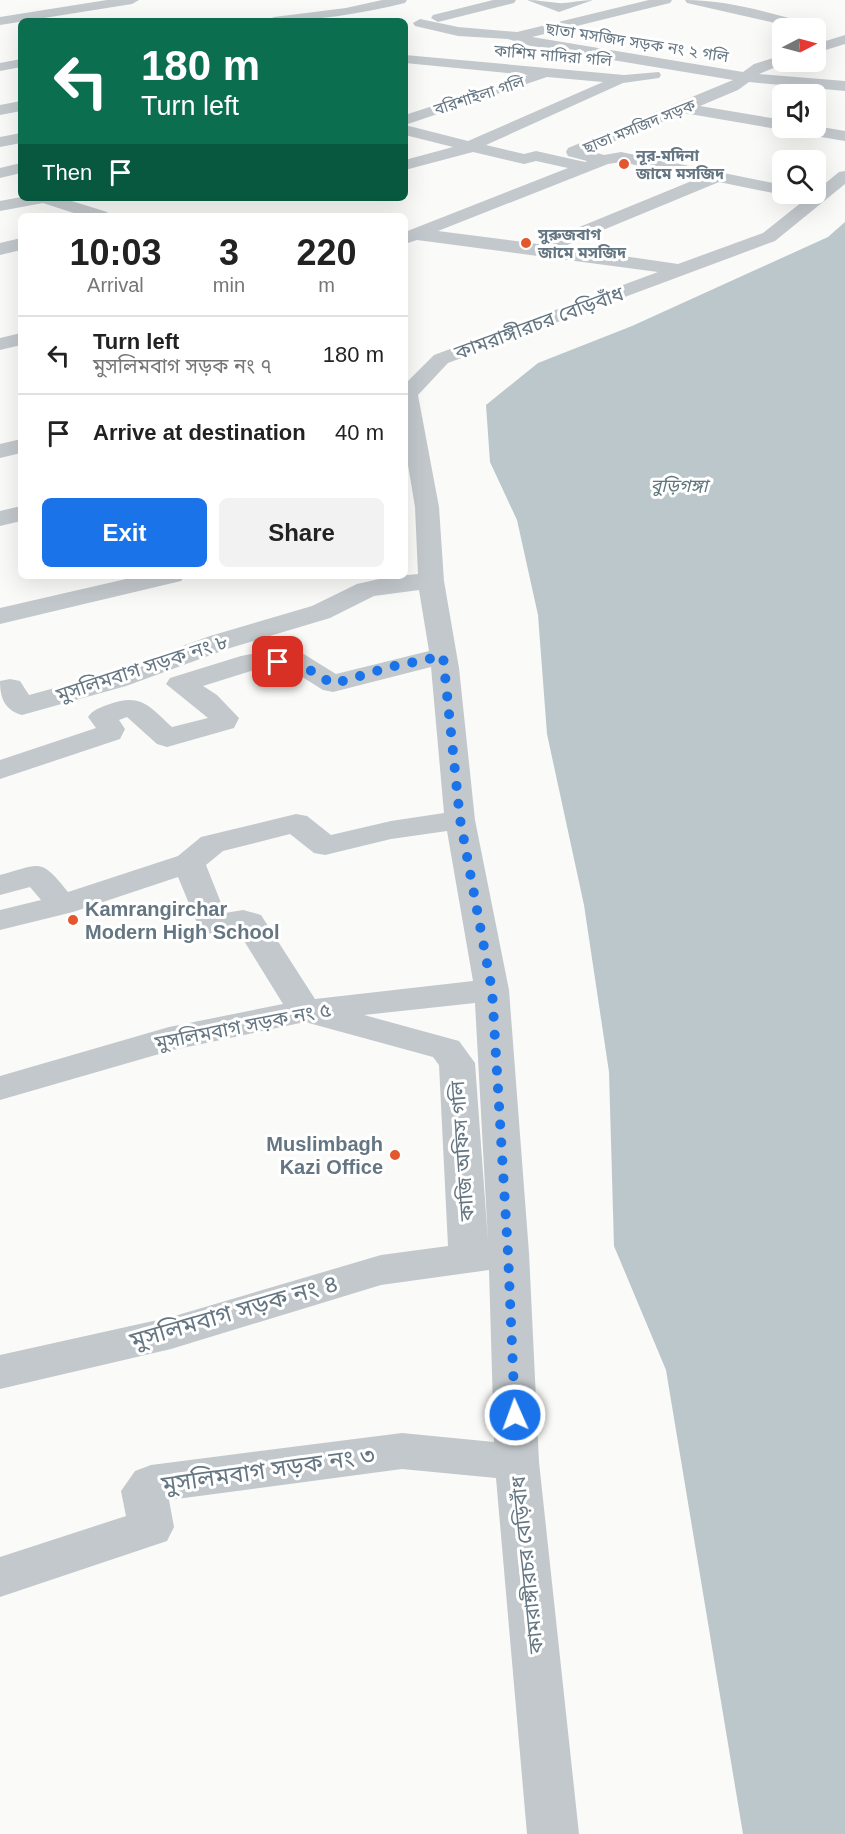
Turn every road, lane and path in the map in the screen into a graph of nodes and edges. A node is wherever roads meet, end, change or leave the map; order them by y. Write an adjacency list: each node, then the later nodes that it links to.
1 (330, 0): 13 (street)
2 (400, 0): 13 (street)
3 (509, 0): 22 (street)
4 (534, 0): 9 (street)
5 (586, 0): 9 (street)
6 (665, 0): 25 (street)
7 (692, 0): 19 (street)
8 (126, 1): 10 (street); 11 (street)
9 (559, 8): 14 (street)
10 (74, 15): 15 (street)
11 (141, 15)
12 (308, 16): 13 (street); 16 (street); 17 (street)
13 (344, 16): 18 (street)
14 (528, 16)
15 (37, 18)
16 (294, 18)
17 (314, 18)
18 (379, 18)
19 (773, 18)
20 (18, 20): 21 (street)
21 (0, 21)
22 (420, 23): 23 (street); 25 (street, ছাতা মসজিদ সড়ক নং ২ গলি)
23 (408, 26)
24 (18, 31): 27 (street)
25 (511, 31): 35 (street); 40 (street, ছাতা মসজিদ সড়ক নং ২ গলি)
26 (826, 32): 28 (street)
27 (0, 34)
28 (845, 37): 29 (street)
29 (826, 45)
30 (826, 51): 31 (street)
31 (845, 56)
32 (408, 59): 35 (street, কাশিম নাদিরা গলি)
33 (772, 63): 40 (street, ছাতা মসজিদ সড়ক)
34 (18, 64): 36 (street)
35 (444, 64): 37 (street, কাশিম নাদিরা গলি); 38 (street)
36 (0, 67)
37 (553, 71): 39 (street, কাশিম নাদিরা গলি); 43 (street, বরিশাইলা গলি)
38 (432, 76)
39 (624, 79): 40 (street, কাশিম নাদিরা গলি); 44 (street)
40 (738, 82): 41 (street); 42 (street); 46 (street, ছাতা মসজিদ সড়ক)
41 (845, 86)
42 (772, 90)
43 (494, 91): 44 (street); 48 (street, বরিশাইলা গলি)
44 (559, 104): 55 (street)
45 (18, 107): 47 (street)
46 (683, 108): 49 (street); 56 (street, ছাতা মসজিদ সড়ক)
47 (0, 110)
48 (408, 119)
49 (772, 123)
50 (408, 131): 55 (street, বরিশাইলা গলি)
51 (826, 133): 52 (street)
52 (845, 136)
53 (18, 139): 54 (street)
54 (0, 142)
55 (472, 146): 57 (street); 58 (street, বরিশাইলা গলি)
56 (604, 160): 58 (street, ছাতা মসজিদ সড়ক); 61 (street)
57 (408, 164)
58 (587, 167): 74 (street, ছাতা মসজিদ সড়ক)
59 (18, 169): 60 (street)
60 (0, 173)
61 (719, 176): 65 (street); 77 (street)
62 (845, 176): 64 (street, কামরাঙ্গীরচর বেড়িবাঁধ)
63 (0, 186): 66 (street)
64 (826, 186)
65 (772, 188)
66 (18, 192)
67 (28, 201): 72 (street)
68 (57, 201): 70 (street)
69 (74, 201): 70 (street)
70 (65, 203): 73 (street)
71 (801, 204): 78 (street, কামরাঙ্গীরচর বেড়িবাঁধ)
72 (0, 206)
73 (93, 213)
74 (410, 236): 77 (street)
75 (18, 245): 76 (street)
76 (0, 249)
77 (538, 250): 78 (street)
78 (682, 271): 81 (street, কামরাঙ্গীরচর বেড়িবাঁধ)
79 (18, 340): 80 (street)
80 (0, 344)
81 (408, 393)
82 (408, 422): 85 (street, কামরাঙ্গীরচর বেড়িবাঁধ)
83 (18, 447): 84 (street)
84 (0, 451)
85 (416, 509): 89 (street, কামরাঙ্গীরচর বেড়িবাঁধ)
86 (18, 514): 87 (street)
87 (0, 519)
88 (159, 579): 90 (street)
89 (431, 581): 91 (street, কামরাঙ্গীরচর বেড়িবাঁধ); 92 (street, মুসলিমবাগ সড়ক নং ৮)
90 (0, 616)
91 (443, 656): 93 (street); 94 (street, কামরাঙ্গীরচর বেড়িবাঁধ)
92 (0, 689)
93 (0, 770)
94 (460, 819): 95 (street); 99 (street, কামরাঙ্গীরচর বেড়িবাঁধ)
95 (189, 863): 97 (street); 100 (street)
96 (0, 885): 97 (street)
97 (61, 905): 98 (street)
98 (0, 920)
99 (492, 990): 100 (street, মুসলিমবাগ সড়ক নং ৫); 102 (street, কামরাঙ্গীরচর বেড়িবাঁধ)
100 (305, 1011): 101 (street, মুসলিমবাগ সড়ক নং ৫); 103 (street, কাজি অফিস গলি)
101 (0, 1088)
102 (508, 1253): 103 (street, মুসলিমবাগ সড়ক নং ৪); 105 (street, কামরাঙ্গীরচর বেড়িবাঁধ)
103 (469, 1258): 104 (street, মুসলিমবাগ সড়ক নং ৪)
104 (0, 1372)
105 (517, 1462): 106 (street, মুসলিমবাগ সড়ক নং ৩); 107 (street, কামরাঙ্গীরচর বেড়িবাঁধ)
106 (0, 1577)
107 (553, 1834)

